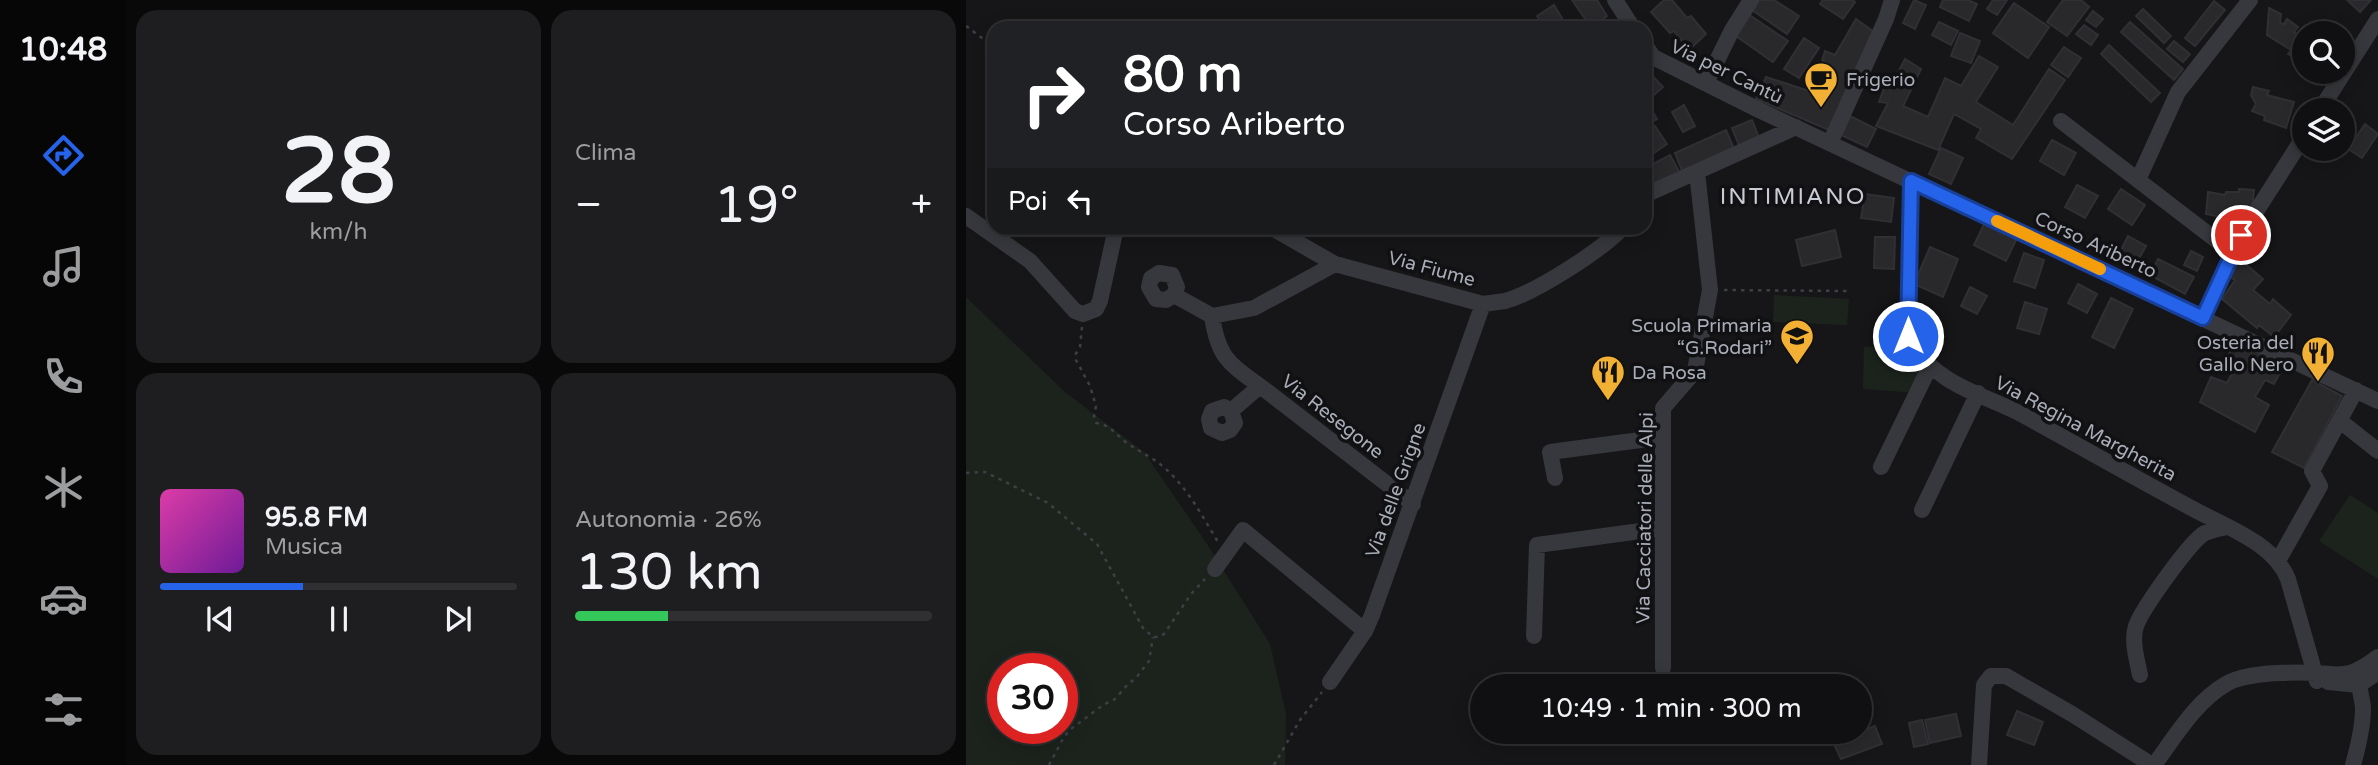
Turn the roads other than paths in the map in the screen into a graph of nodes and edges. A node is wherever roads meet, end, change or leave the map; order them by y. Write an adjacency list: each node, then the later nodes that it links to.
1 (1615, 0): 6 (street)
2 (1751, 0): 8 (street)
3 (1892, 0): 12 (street)
4 (2250, 0): 15 (street)
5 (2378, 19): 9 (street)
6 (1628, 21)
7 (1652, 56): 8 (street, Via per Cantù)
8 (1706, 83): 11 (street, Via per Cantù)
9 (2328, 98)
10 (2061, 121): 15 (street)
11 (1796, 127): 12 (street, Corso Ariberto); 14 (street)
12 (1830, 143): 16 (street, Corso Ariberto)
13 (2292, 155): 24 (street)
14 (1697, 172): 17 (street); 37 (street, Via Cacciatori delle Alpi)
15 (2138, 180): 24 (street)
16 (1911, 181): 29 (street, Corso Ariberto); 30 (street, Via Regina Margherita)
17 (1652, 192)
18 (966, 216): 19 (street)
19 (987, 231)
20 (993, 235): 21 (street)
21 (1114, 235)
22 (1284, 235): 25 (street, Via Fiume)
23 (1614, 235): 27 (street, Via Fiume)
24 (2233, 253): 29 (street)
25 (1335, 264): 27 (street, Via Fiume); 28 (street)
26 (1174, 295): 28 (street)
27 (1483, 304): 41 (street, Via delle Grigne)
28 (1212, 316): 31 (street, Via Resegone)
29 (2203, 318): 32 (street, Corso Ariberto)
30 (1930, 366): 33 (street, Via Regina Margherita); 39 (street)
31 (1260, 386): 35 (street); 41 (street, Via Resegone)
32 (2356, 390): 34 (street, Corso Ariberto); 36 (street)
33 (1978, 393): 42 (street); 43 (street, Via Regina Margherita)
34 (2378, 401)
35 (1231, 411)
36 (2340, 421): 38 (street); 45 (street)
37 (1664, 437): 40 (street); 44 (street, Via Cacciatori delle Alpi)
38 (2378, 451)
39 (1881, 467)
40 (1555, 478)
41 (1413, 504): 47 (street, Via delle Grigne)
42 (1922, 510)
43 (2227, 527): 45 (street, Via Regina Margherita); 52 (street)
44 (1663, 528): 48 (street); 50 (street, Via Cacciatori delle Alpi)
45 (2278, 561): 53 (street)
46 (1219, 563): 47 (street)
47 (1365, 631): 54 (street, Via delle Grigne)
48 (1534, 636)
49 (2378, 659): 53 (street); 55 (street)
50 (1663, 668)
51 (2378, 672): 55 (street)
52 (2140, 675)
53 (2316, 677): 55 (street); 57 (street)
54 (1330, 682)
55 (2359, 685): 58 (street)
56 (1979, 765): 57 (street)
57 (2153, 765)
58 (2353, 765)

